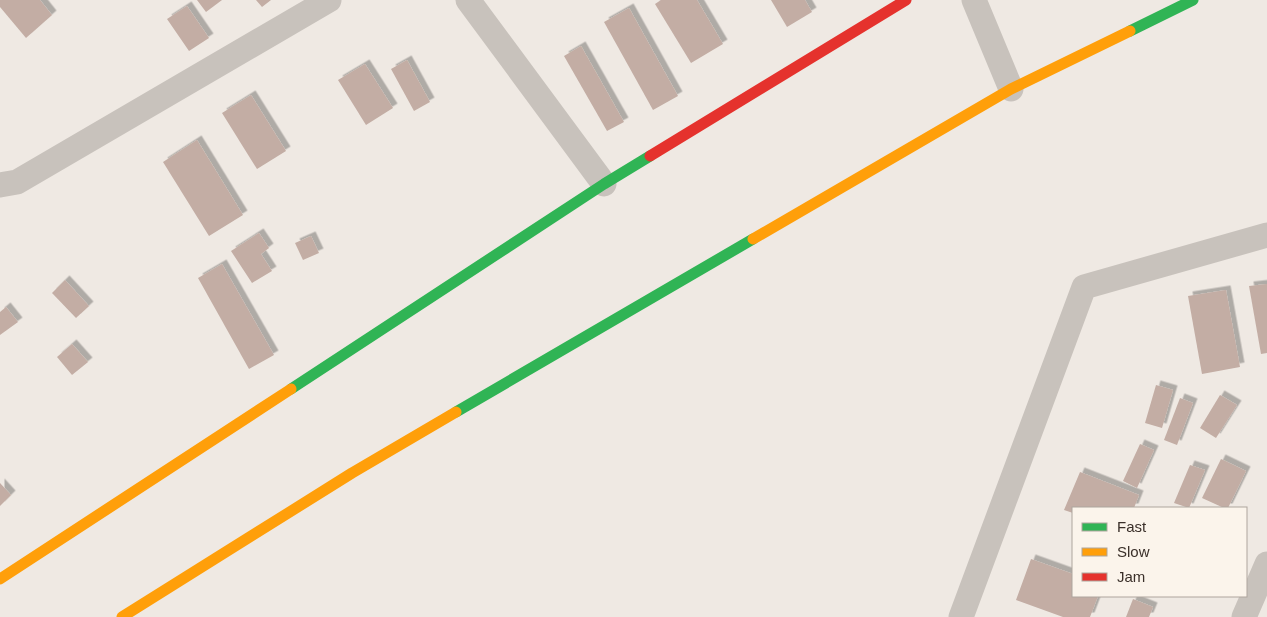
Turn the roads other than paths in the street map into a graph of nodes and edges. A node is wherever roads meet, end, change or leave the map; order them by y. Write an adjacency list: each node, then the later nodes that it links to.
1 (329, 0): 8 (street)
2 (468, 0): 7 (street)
3 (906, 0): 7 (street)
4 (974, 0): 6 (street)
5 (1192, 0): 6 (street)
6 (1011, 89): 12 (street)
7 (604, 184): 11 (street)
8 (0, 185)
9 (1267, 235): 13 (street)
10 (1267, 564): 14 (street)
11 (0, 580)
12 (122, 617)
13 (961, 617)
14 (1244, 617)

